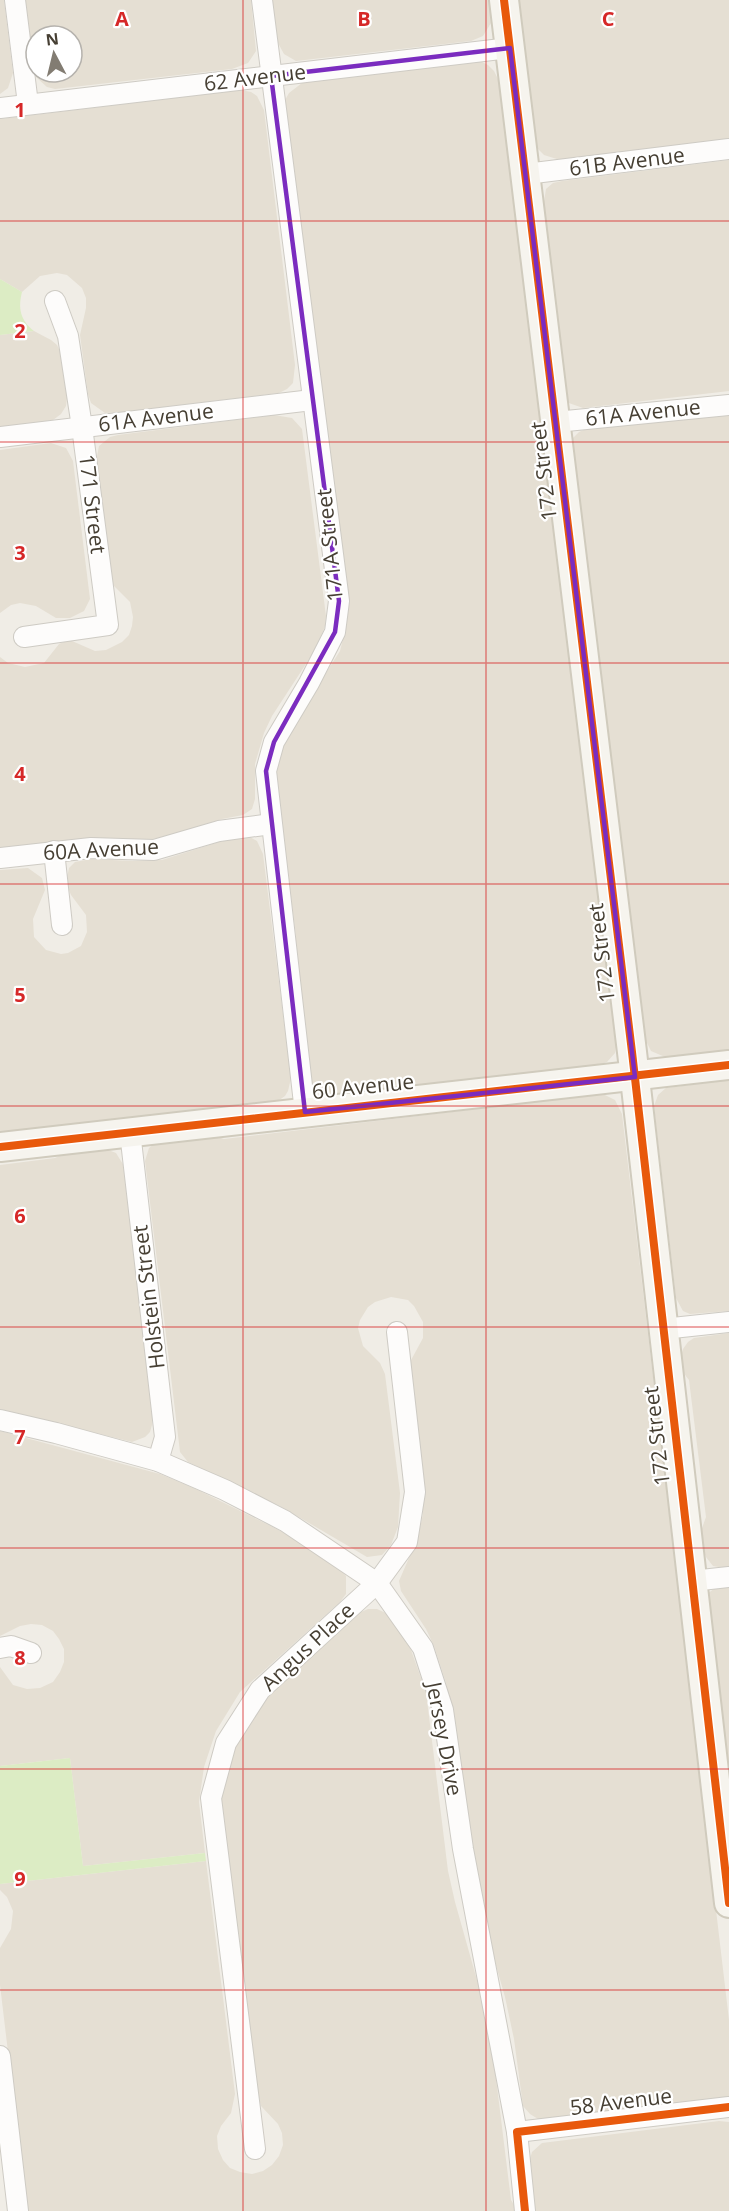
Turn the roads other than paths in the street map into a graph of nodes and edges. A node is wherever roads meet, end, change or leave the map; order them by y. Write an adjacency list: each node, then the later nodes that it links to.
1 (15, 0): 6 (street)
2 (262, 0): 5 (street, 171A Street)
3 (504, 0): 4 (street, 172 Street)
4 (510, 48): 5 (street, 62 Avenue); 9 (street, 172 Street)
5 (272, 76): 6 (street, 62 Avenue); 11 (street, 171A Street)
6 (28, 104): 7 (street, 62 Avenue)
7 (0, 108)
8 (729, 149): 9 (street, 61B Avenue)
9 (525, 174): 13 (street, 172 Street)
10 (55, 301): 14 (street, 171 Street)
11 (312, 400): 14 (street, 61A Avenue); 17 (street, 171A Street)
12 (729, 405): 13 (street, 61A Avenue)
13 (556, 422): 22 (street, 172 Street)
14 (82, 427): 15 (street, 61A Avenue); 16 (street, 171 Street)
15 (0, 437)
16 (24, 637)
17 (271, 824): 18 (street, 60A Avenue); 23 (street, 171A Street)
18 (54, 851): 19 (street, 60A Avenue); 20 (street)
19 (0, 858)
20 (62, 925)
21 (729, 1065): 22 (street, 60 Avenue)
22 (635, 1077): 23 (street, 60 Avenue); 27 (street, 172 Street)
23 (305, 1112): 24 (street, 60 Avenue)
24 (130, 1132): 25 (street, 60 Avenue); 30 (street, Holstein Street)
25 (0, 1147)
26 (729, 1322): 27 (street)
27 (663, 1329): 32 (street, 172 Street)
28 (397, 1332): 33 (street, Angus Place)
29 (0, 1420): 30 (street, Jersey Drive)
30 (159, 1461): 33 (street, Jersey Drive)
31 (729, 1576): 32 (street)
32 (692, 1581): 36 (street, 172 Street)
33 (377, 1582): 39 (street, Jersey Drive); 40 (street, Angus Place)
34 (0, 1648): 35 (street)
35 (31, 1653)
36 (729, 1903)
37 (0, 2056): 41 (street)
38 (729, 2107): 39 (street, 58 Avenue)
39 (517, 2132): 42 (street, Jersey Drive)
40 (255, 2149)
41 (18, 2211)
42 (525, 2211)

